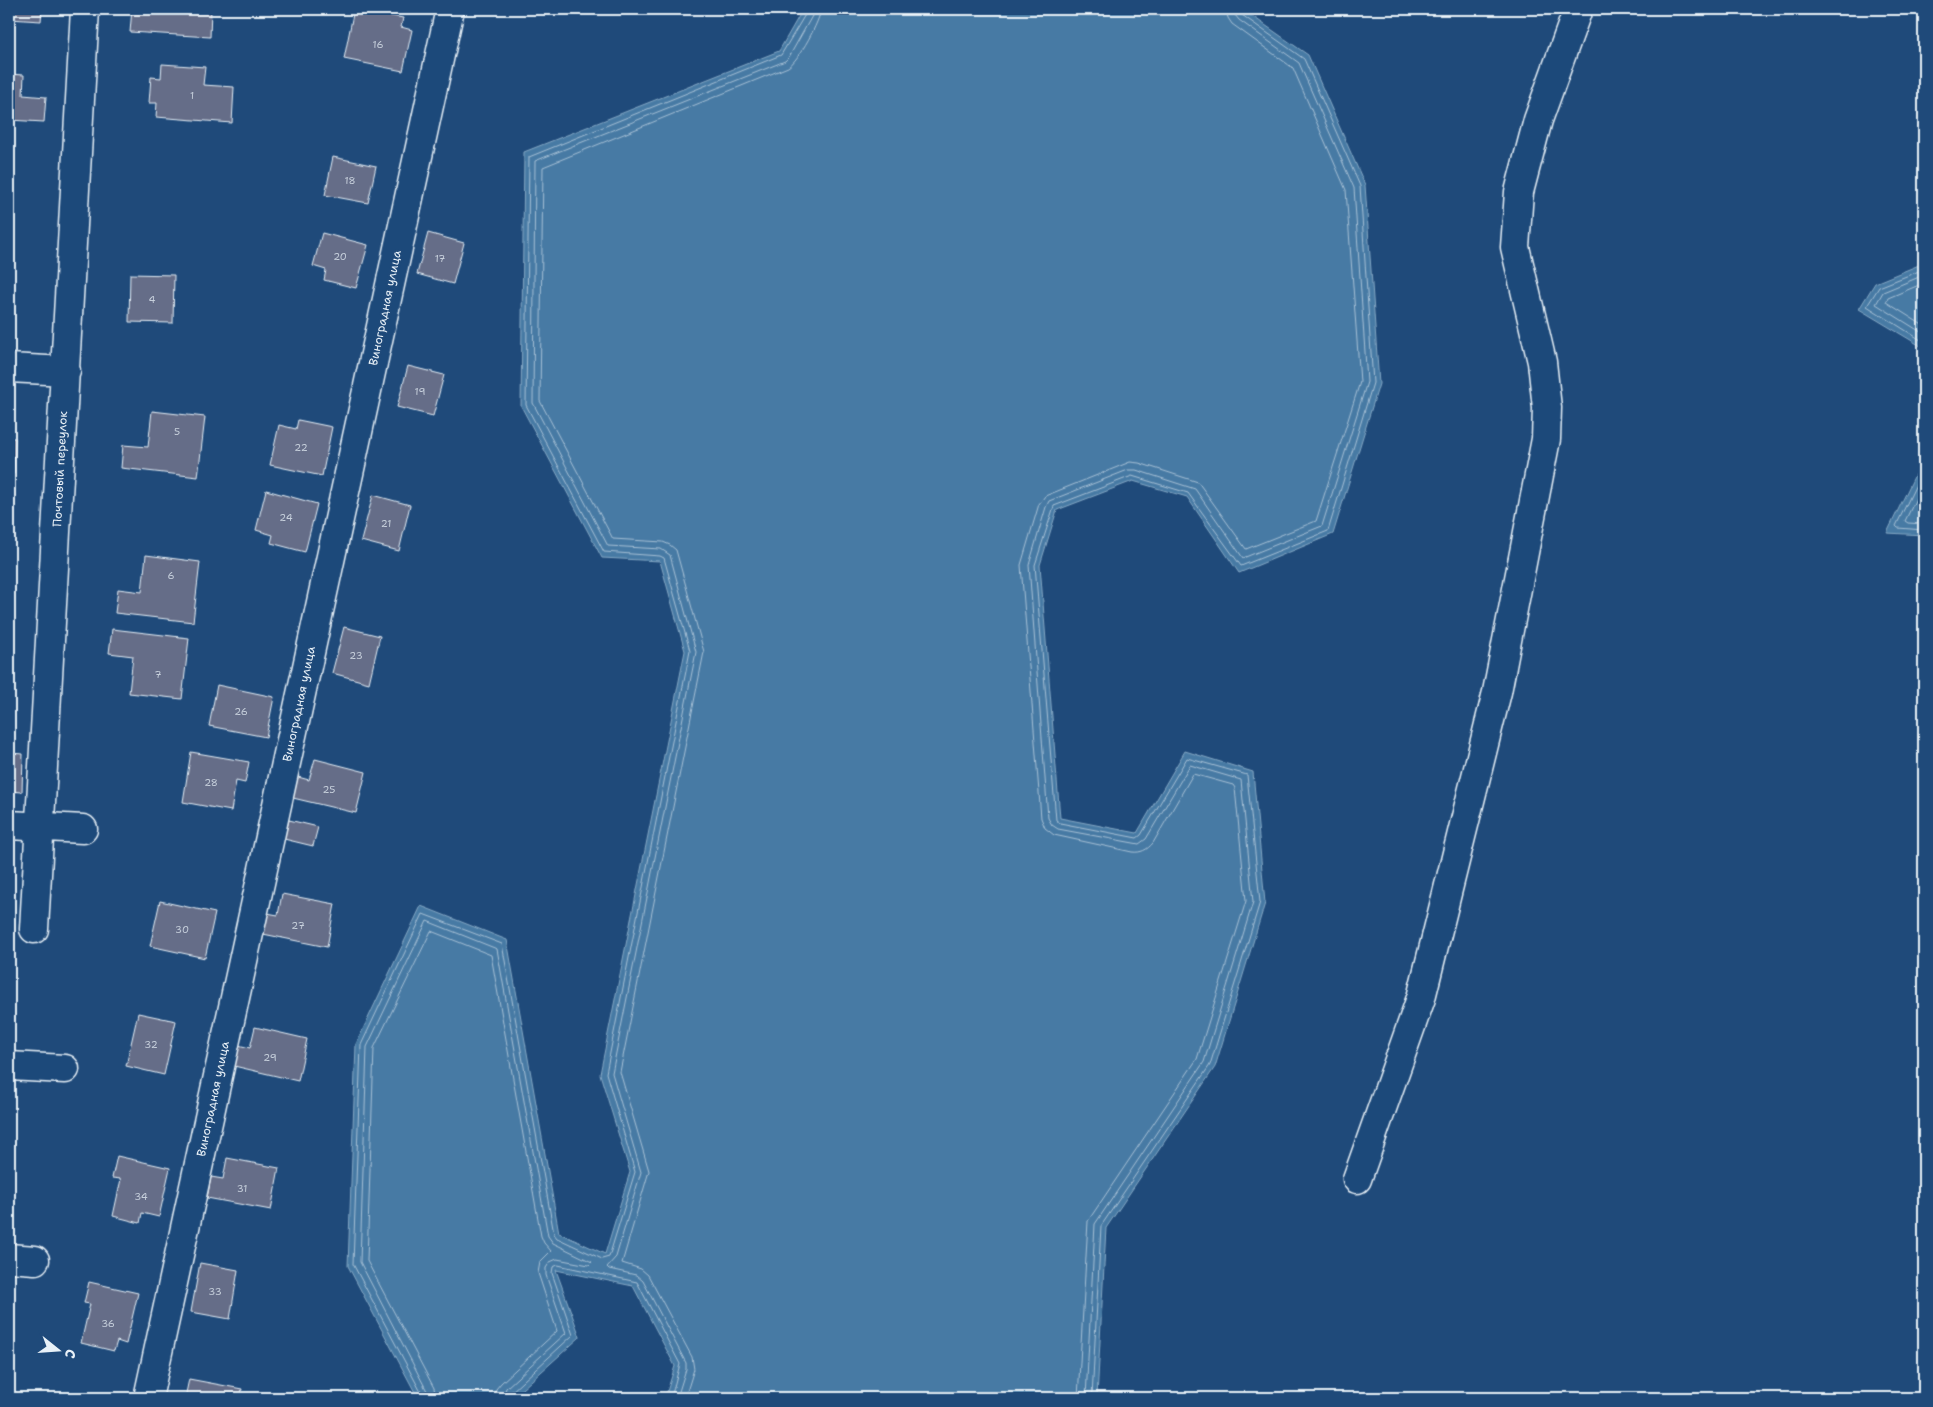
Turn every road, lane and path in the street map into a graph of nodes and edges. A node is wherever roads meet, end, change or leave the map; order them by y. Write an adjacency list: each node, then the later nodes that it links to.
1 (85, 9): 5 (street, Почтовый переулок)
2 (450, 9): 13 (street, Виноградная улица)
3 (1578, 9): 12 (street)
4 (9, 368): 5 (street)
5 (66, 371): 7 (street, Почтовый переулок)
6 (9, 825): 7 (street)
7 (39, 826): 8 (street); 9 (street, Почтовый переулок)
8 (83, 829)
9 (34, 929)
10 (9, 1066): 11 (street)
11 (65, 1069)
12 (1357, 1179)
13 (148, 1398)

